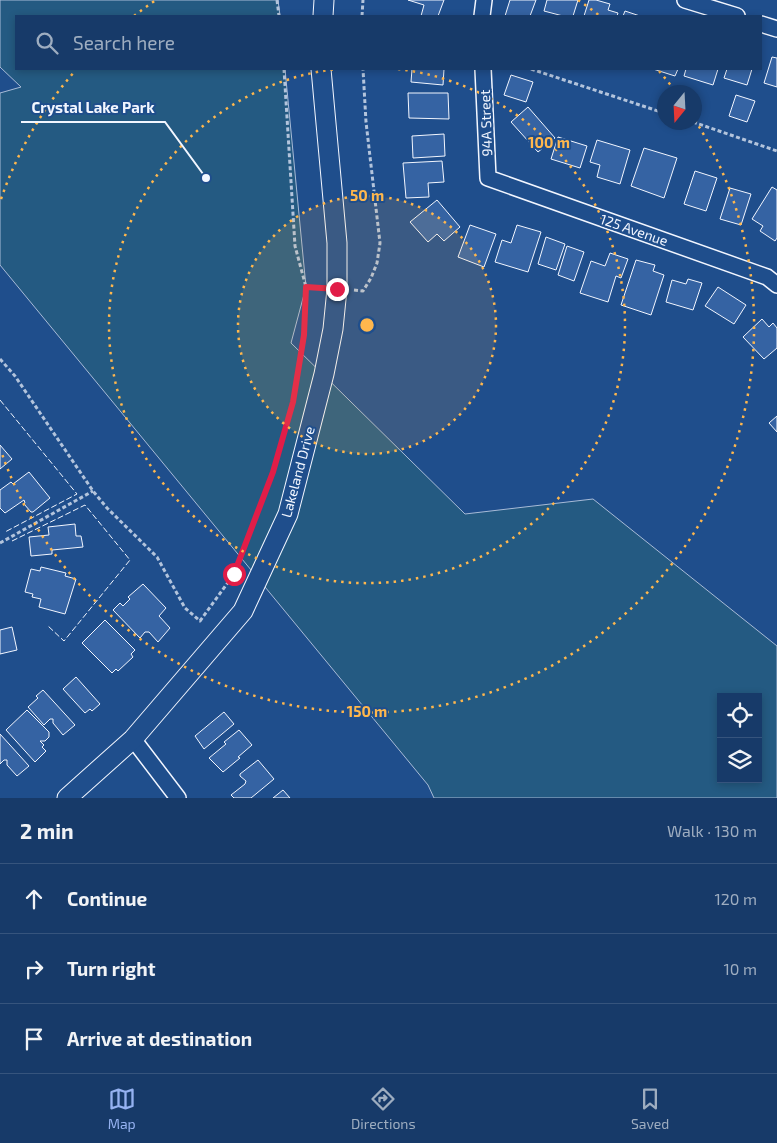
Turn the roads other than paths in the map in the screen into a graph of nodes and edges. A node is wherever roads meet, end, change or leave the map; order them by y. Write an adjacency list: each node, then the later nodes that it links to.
1 (324, 0): 4 (street)
2 (484, 0): 5 (street)
3 (685, 0): 6 (street)
4 (323, 15)
5 (482, 15)
6 (734, 15)
7 (762, 24): 8 (street)
8 (777, 29)
9 (321, 70): 13 (street, Lakeland Drive)
10 (483, 70): 11 (street, 94A Street)
11 (488, 178): 12 (street, 125 Avenue)
12 (777, 285)
13 (133, 739): 14 (street, Lakeland Drive); 15 (street)
14 (67, 798)
15 (178, 798)

